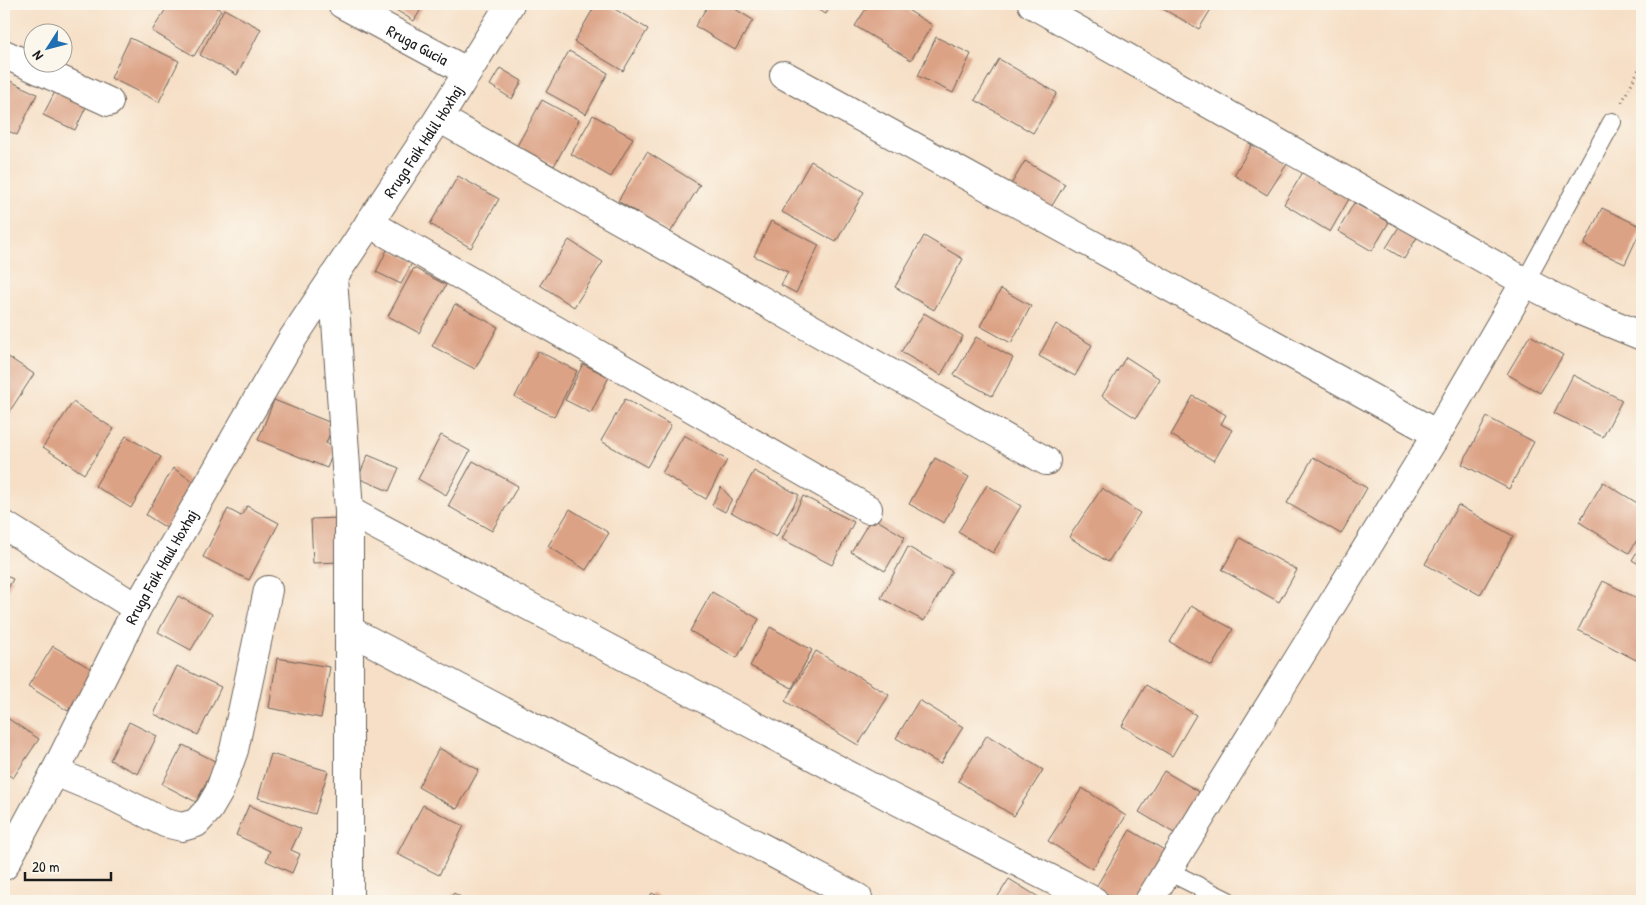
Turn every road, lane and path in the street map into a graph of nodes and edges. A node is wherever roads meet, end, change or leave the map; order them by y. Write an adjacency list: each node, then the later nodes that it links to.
1 (342, 4): 6 (street, Rruga Gucia)
2 (510, 4): 6 (street, Rruga Faik Halil Hoxhaj)
3 (1032, 4): 13 (street)
4 (4, 54): 8 (street)
5 (1642, 63): 10 (path)
6 (468, 72): 9 (street, Rruga Faik Halil Hoxhaj)
7 (784, 75): 15 (street)
8 (110, 102)
9 (440, 118): 11 (street, Rruga Faik Halil Hoxhaj); 16 (street)
10 (1612, 122): 13 (lane)
11 (369, 224): 12 (street, Rruga Faik Halil Hoxhaj); 17 (street)
12 (333, 277): 18 (street); 21 (street, Rruga Faik Haul Hoxhaj)
13 (1525, 282): 14 (street); 15 (street)
14 (1642, 336)
15 (1436, 434): 25 (street)
16 (1046, 461)
17 (868, 509)
18 (349, 511): 22 (street); 28 (street)
19 (4, 525): 21 (street)
20 (268, 590): 23 (street)
21 (138, 608): 23 (street, Rruga Faik Haul Hoxhaj)
22 (349, 630): 26 (street); 27 (street)
23 (55, 772): 24 (street, Rruga Faik Haul Hoxhaj)
24 (5, 861)
25 (1168, 871): 29 (street); 30 (lane)
26 (858, 898)
27 (349, 901)
28 (1094, 901)
29 (1149, 901)
30 (1228, 901)

